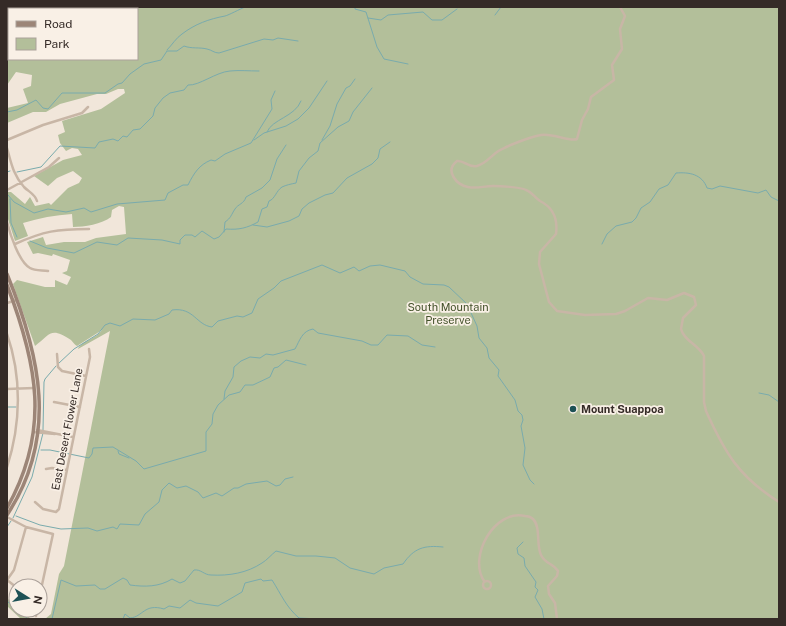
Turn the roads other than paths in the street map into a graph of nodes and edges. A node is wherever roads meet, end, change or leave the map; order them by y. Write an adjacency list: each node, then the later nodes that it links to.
1 (620, 7): 36 (street)
2 (88, 107): 3 (street)
3 (7, 140)
4 (7, 148): 6 (street)
5 (59, 158): 6 (street)
6 (20, 182): 7 (street); 8 (street)
7 (7, 190)
8 (38, 200)
9 (7, 222): 11 (street)
10 (89, 229): 11 (street)
11 (15, 244): 12 (street)
12 (48, 271)
13 (7, 274): 15 (street)
14 (7, 285): 15 (street)
15 (15, 300): 16 (street); 23 (street)
16 (7, 303)
17 (7, 334): 19 (street)
18 (89, 349): 22 (street, East Desert Flower Lane)
19 (12, 352): 20 (street); 25 (street)
20 (7, 354)
21 (57, 354): 22 (street)
22 (86, 376): 27 (street, East Desert Flower Lane)
23 (37, 388): 25 (street); 28 (street)
24 (7, 389): 25 (street)
25 (18, 390): 30 (street)
26 (54, 402): 27 (street)
27 (80, 407): 29 (street, East Desert Flower Lane)
28 (37, 432): 29 (street); 34 (street)
29 (74, 437): 33 (street, East Desert Flower Lane)
30 (8, 463): 31 (street)
31 (7, 467)
32 (46, 469): 33 (street)
33 (67, 470): 35 (street, East Desert Flower Lane)
34 (23, 480): 37 (street); 38 (street)
35 (35, 502)
36 (779, 502)
37 (7, 508)
38 (8, 517): 39 (street)
39 (26, 527): 40 (street); 41 (street)
40 (43, 578)
41 (7, 580)
42 (484, 581): 43 (street)
43 (557, 619)

